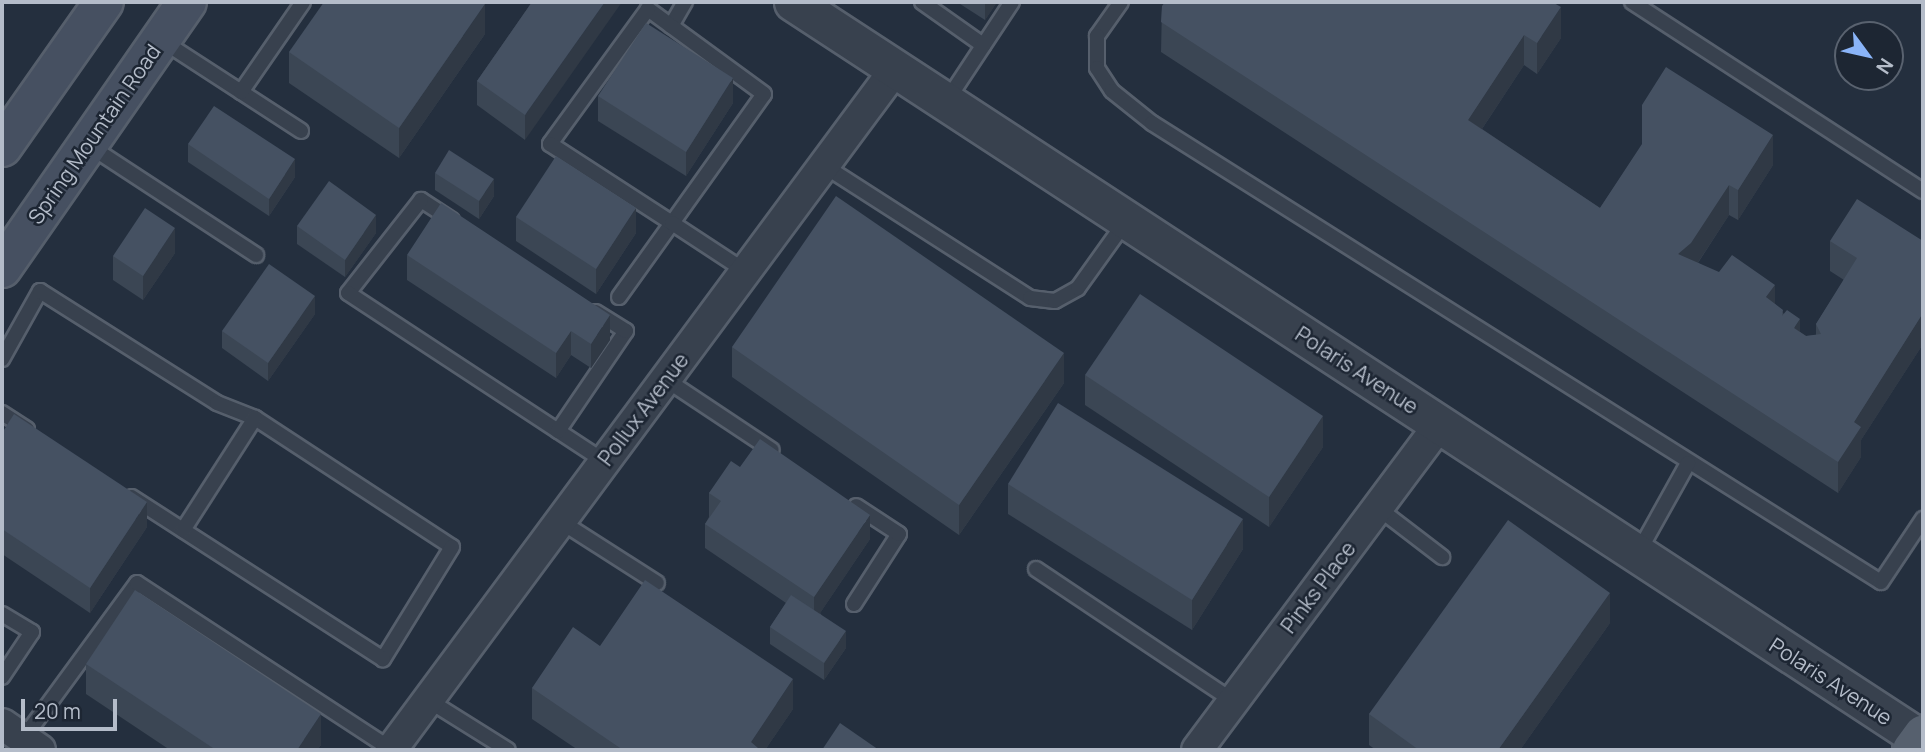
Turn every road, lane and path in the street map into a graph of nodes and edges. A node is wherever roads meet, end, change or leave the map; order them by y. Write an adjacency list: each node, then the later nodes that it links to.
1 (104, 2): 18 (main road)
2 (187, 2): 11 (main road, Spring Mountain Road)
3 (303, 2): 14 (lane)
4 (685, 2): 10 (lane)
5 (793, 2): 13 (street, Polaris Avenue)
6 (922, 2): 12 (lane)
7 (1012, 2): 12 (lane)
8 (1121, 2): 38 (lane)
9 (1632, 2): 20 (lane)
10 (671, 26): 22 (lane); 22 (lane)
11 (160, 39): 14 (lane); 17 (main road, Spring Mountain Road)
12 (984, 45): 15 (lane)
13 (896, 68): 15 (street, Polaris Avenue); 19 (street, Pollux Avenue)
14 (241, 92): 16 (lane)
15 (946, 102): 21 (street, Polaris Avenue)
16 (301, 131)
17 (87, 145): 24 (lane); 25 (main road, Spring Mountain Road)
18 (2, 147)
19 (823, 165): 21 (lane); 26 (street, Pollux Avenue)
20 (1923, 191)
21 (1127, 220): 33 (street, Polaris Avenue)
22 (672, 223): 26 (lane); 27 (lane)
23 (466, 229): 34 (lane)
24 (256, 256)
25 (2, 268)
26 (745, 271): 30 (street, Pollux Avenue)
27 (619, 298)
28 (580, 302): 34 (lane)
29 (2, 359): 32 (lane)
30 (665, 379): 36 (street, Pollux Avenue); 37 (lane)
31 (2, 413): 35 (lane)
32 (255, 418): 44 (lane); 44 (lane)
33 (1440, 424): 41 (street, Pinks Place); 45 (street, Polaris Avenue)
34 (558, 431): 36 (lane)
35 (36, 435)
36 (604, 461): 43 (street, Pollux Avenue)
37 (789, 461)
38 (1688, 463): 42 (lane); 45 (lane)
39 (115, 486): 44 (lane)
40 (844, 498): 49 (lane)
41 (1378, 508): 46 (lane); 53 (street, Pinks Place)
42 (1923, 519)
43 (560, 521): 48 (lane); 52 (street, Pollux Avenue)
44 (183, 530)
45 (1638, 554): 55 (street, Polaris Avenue)
46 (1442, 557)
47 (1036, 569): 53 (lane)
48 (657, 583)
49 (854, 604)
50 (2, 614): 51 (lane)
51 (2, 677)
52 (428, 700): 56 (street, Pollux Avenue); 57 (lane)
53 (1233, 701): 58 (street, Pinks Place)
54 (21, 738): 56 (lane)
55 (1919, 742)
56 (391, 750)
57 (508, 750)
58 (1197, 750)

